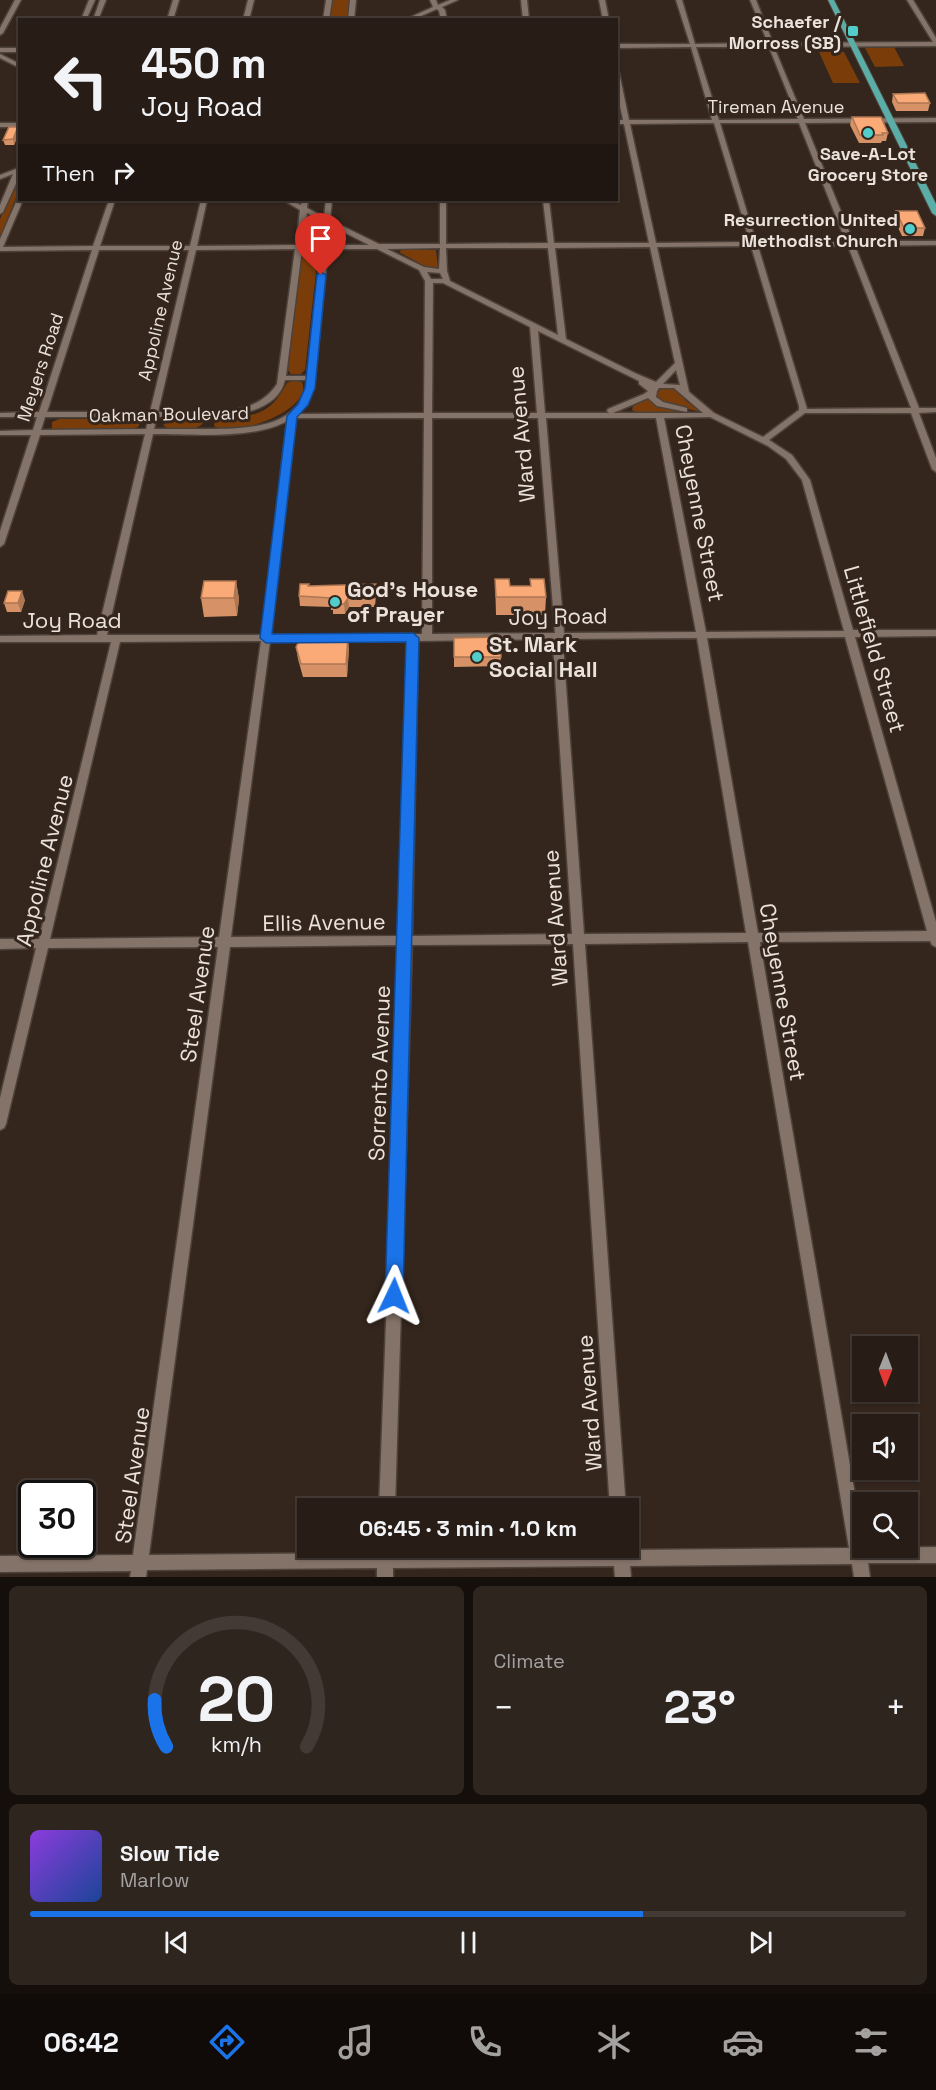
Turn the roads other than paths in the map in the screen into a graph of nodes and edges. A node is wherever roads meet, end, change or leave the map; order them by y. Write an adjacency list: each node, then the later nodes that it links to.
1 (18, 0): 27 (street)
2 (92, 0): 17 (street)
3 (103, 0): 18 (street)
4 (176, 0): 19 (street)
5 (251, 0): 20 (street)
6 (329, 0): 21 (street)
7 (353, 0): 22 (street)
8 (433, 0): 16 (street)
9 (455, 0): 16 (street)
10 (524, 0): 25 (street)
11 (602, 0): 26 (street)
12 (679, 0): 30 (street)
13 (753, 0): 31 (street)
14 (831, 0): 29 (main road)
15 (910, 0): 28 (street)
16 (438, 7): 23 (street); 24 (street)
17 (84, 18)
18 (96, 18)
19 (171, 18)
20 (246, 18)
21 (326, 18)
22 (351, 18)
23 (411, 18)
24 (444, 18)
25 (526, 18)
26 (606, 18)
27 (0, 33)
28 (936, 43): 29 (street)
29 (853, 44): 31 (street); 38 (main road)
30 (693, 45): 31 (street); 32 (street); 40 (street)
31 (771, 45): 41 (street)
32 (618, 46)
33 (0, 50): 34 (street)
34 (18, 50)
35 (0, 56): 36 (street)
36 (18, 65)
37 (618, 81): 43 (street, Cheyenne Street)
38 (890, 120): 39 (street, Tireman Avenue); 41 (street, Tireman Avenue); 57 (main road)
39 (936, 120)
40 (716, 121): 41 (street, Tireman Avenue); 43 (street, Tireman Avenue); 60 (street)
41 (801, 121): 61 (street)
42 (618, 122): 43 (street, Tireman Avenue)
43 (627, 122): 63 (street, Cheyenne Street)
44 (0, 125): 45 (street)
45 (18, 125)
46 (18, 169): 48 (street)
47 (18, 171): 56 (street)
48 (0, 177)
49 (20, 201): 67 (street)
50 (112, 201): 70 (street, Meyers Road)
51 (204, 201): 68 (street, Appoline Avenue)
52 (329, 201): 58 (street)
53 (443, 201): 64 (street)
54 (546, 201): 62 (street)
55 (304, 204): 58 (street); 69 (street)
56 (0, 212)
57 (936, 213)
58 (327, 220): 65 (street); 66 (street)
59 (936, 243): 61 (street)
60 (754, 244): 61 (street); 63 (street); 84 (street)
61 (850, 244): 82 (street)
62 (551, 245): 63 (street); 64 (street); 76 (street)
63 (653, 245): 77 (street, Cheyenne Street)
64 (444, 246): 66 (street); 72 (street)
65 (324, 247): 66 (street); 69 (street); 79 (street)
66 (379, 247): 71 (street)
67 (0, 248): 70 (street)
68 (193, 248): 69 (street); 70 (street); 85 (street, Appoline Avenue)
69 (298, 248): 78 (street)
70 (96, 249): 90 (street, Meyers Road)
71 (422, 269): 72 (street); 74 (street)
72 (443, 271): 73 (street)
73 (446, 282): 74 (street); 75 (street, Littlefield Street)
74 (429, 284): 91 (street)
75 (534, 324): 76 (street, Littlefield Street); 87 (street, Ward Avenue)
76 (562, 339): 80 (street, Littlefield Street)
77 (678, 364): 80 (street); 81 (street, Cheyenne Street)
78 (282, 378): 79 (street); 86 (street, Oakman Boulevard)
79 (311, 378): 94 (street)
80 (656, 388): 81 (street, Littlefield Street); 88 (street); 93 (street, Littlefield Street)
81 (685, 392): 93 (street, Littlefield Street)
82 (915, 410): 83 (street); 84 (street); 100 (street)
83 (936, 410)
84 (802, 411): 99 (street)
85 (155, 414): 86 (street, Oakman Boulevard); 90 (street, Oakman Boulevard); 95 (street, Appoline Avenue)
86 (211, 414): 96 (street)
87 (542, 414): 88 (street); 91 (street); 105 (street, Ward Avenue)
88 (602, 414): 92 (street)
89 (0, 415): 90 (street, Oakman Boulevard)
90 (42, 415): 98 (street, Meyers Road)
91 (429, 415): 94 (street); 106 (street)
92 (660, 415): 93 (street); 104 (street, Cheyenne Street)
93 (711, 415): 99 (street, Littlefield Street)
94 (292, 416): 96 (street, Oakman Boulevard); 107 (street, Steel Avenue)
95 (151, 432): 96 (street, Oakman Boulevard); 98 (street, Oakman Boulevard); 110 (street, Appoline Avenue)
96 (207, 432)
97 (0, 433): 98 (street, Oakman Boulevard)
98 (36, 433): 101 (street, Meyers Road)
99 (764, 440): 103 (street, Littlefield Street)
100 (936, 469)
101 (0, 544)
102 (936, 633): 103 (street, Joy Road)
103 (851, 634): 104 (street, Joy Road); 113 (street, Littlefield Street)
104 (701, 635): 105 (street, Joy Road); 112 (street, Cheyenne Street)
105 (560, 636): 106 (street, Joy Road); 114 (street, Ward Avenue)
106 (427, 637): 108 (street, Joy Road)
107 (266, 638): 108 (street, Joy Road); 111 (street, Joy Road); 116 (street, Steel Avenue)
108 (413, 638): 115 (street, Sorrento Avenue)
109 (0, 639): 110 (street, Joy Road)
110 (101, 639): 111 (street, Joy Road)
111 (116, 639): 118 (street, Appoline Avenue)
112 (753, 938): 113 (street, Ellis Avenue); 114 (street, Ellis Avenue); 122 (street, Cheyenne Street)
113 (935, 938)
114 (579, 939): 115 (street, Ellis Avenue); 121 (street, Ward Avenue)
115 (406, 941): 116 (street, Ellis Avenue); 120 (street, Sorrento Avenue)
116 (223, 943): 118 (street, Ellis Avenue); 132 (street, Steel Avenue)
117 (0, 944): 118 (street, Ellis Avenue)
118 (44, 944): 119 (street, Appoline Avenue)
119 (0, 1124)
120 (387, 1498)
121 (617, 1498)
122 (852, 1521)
123 (639, 1553): 126 (street)
124 (918, 1555): 125 (street)
125 (936, 1555)
126 (852, 1556)
127 (324, 1558): 132 (street)
128 (385, 1558): 133 (street)
129 (622, 1558): 134 (street)
130 (858, 1558): 135 (street, Cheyenne Street)
131 (0, 1564): 132 (street)
132 (139, 1570)
133 (385, 1577)
134 (623, 1577)
135 (862, 1577)

